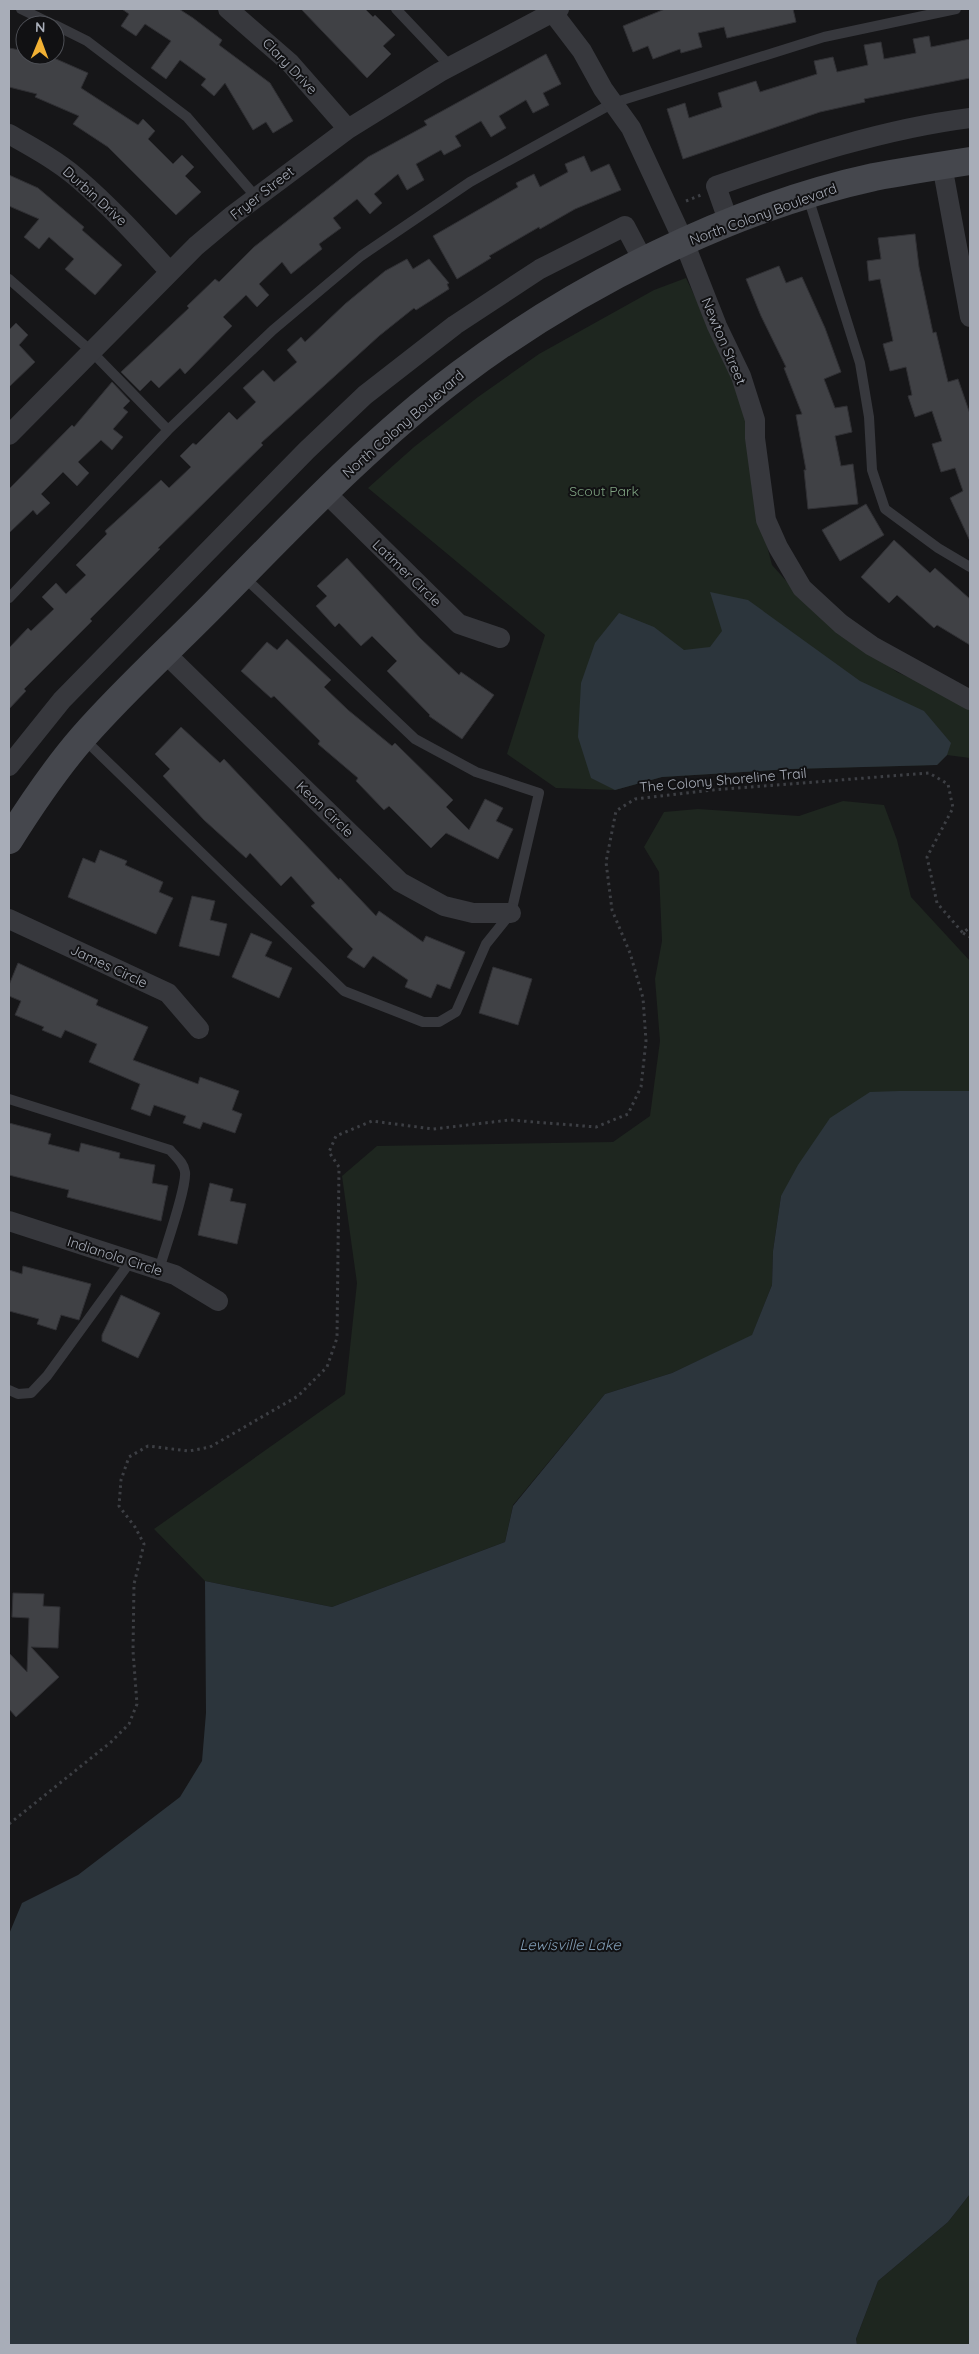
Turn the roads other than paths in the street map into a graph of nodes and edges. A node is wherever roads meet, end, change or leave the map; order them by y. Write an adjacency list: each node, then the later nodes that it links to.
1 (21, 9): 6 (lane)
2 (228, 9): 11 (street, Clary Drive)
3 (396, 9): 8 (lane)
4 (956, 9): 9 (lane)
5 (554, 10): 8 (street, Fryer Street); 9 (street, Newton Street)
6 (34, 15)
7 (65, 30): 15 (lane)
8 (450, 66): 11 (street, Fryer Street)
9 (613, 103): 18 (street, Newton Street); 24 (lane)
10 (970, 118): 17 (street)
11 (348, 129): 15 (street, Fryer Street)
12 (9, 134): 20 (street, Durbin Drive)
13 (970, 161): 14 (main road, North Colony Boulevard)
14 (942, 165): 16 (main road, North Colony Boulevard); 22 (street)
15 (256, 196): 20 (street, Fryer Street)
16 (808, 196): 17 (main road, North Colony Boulevard); 27 (lane)
17 (729, 223): 18 (main road, North Colony Boulevard)
18 (684, 242): 19 (main road, North Colony Boulevard); 32 (street, Newton Street)
19 (644, 262): 26 (main road, North Colony Boulevard); 34 (street)
20 (170, 272): 23 (street, Fryer Street)
21 (9, 279): 23 (lane)
22 (970, 317)
23 (92, 351): 24 (lane); 25 (street, Fryer Street)
24 (168, 430): 29 (lane)
25 (9, 435)
26 (324, 492): 28 (main road, North Colony Boulevard); 30 (street, Latimer Circle)
27 (970, 567)
28 (243, 575): 31 (main road, North Colony Boulevard); 36 (lane)
29 (9, 598)
30 (500, 638)
31 (165, 653): 33 (main road, North Colony Boulevard); 36 (street, Kean Circle)
32 (970, 700)
33 (83, 737): 35 (main road, North Colony Boulevard); 36 (lane)
34 (9, 766)
35 (9, 840)
36 (511, 913)
37 (9, 919): 38 (street, James Circle)
38 (199, 1028)
39 (9, 1099): 42 (lane)
40 (9, 1221): 41 (street, Indianola Circle)
41 (130, 1262): 42 (street, Indianola Circle); 44 (lane)
42 (159, 1270): 43 (street, Indianola Circle)
43 (218, 1301)
44 (9, 1390)

